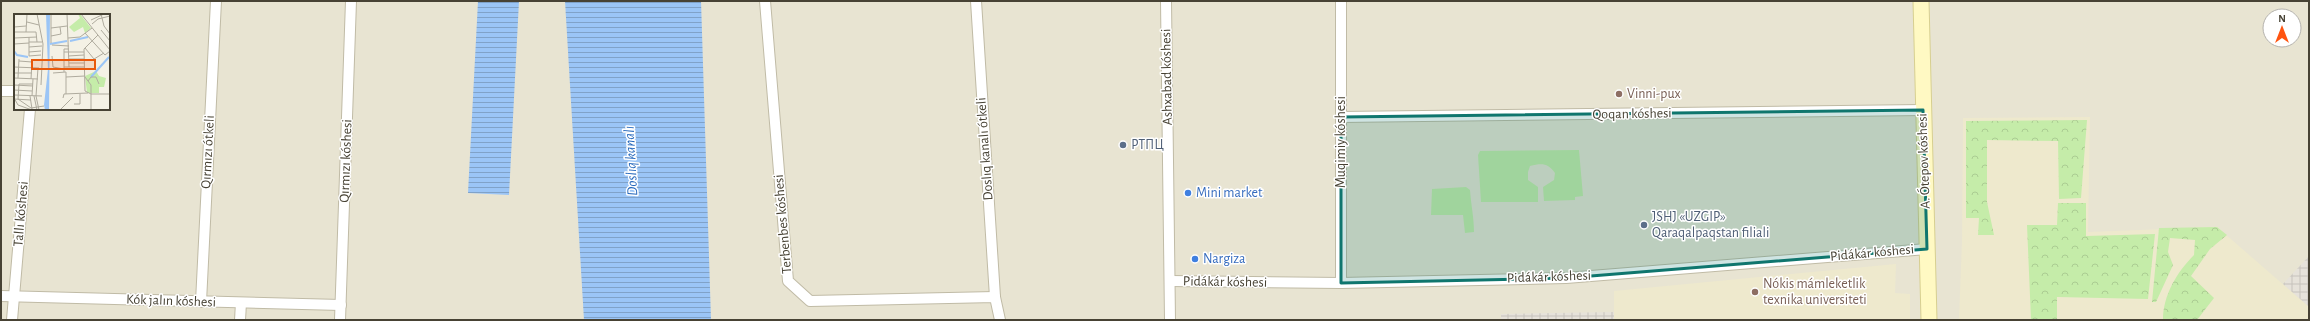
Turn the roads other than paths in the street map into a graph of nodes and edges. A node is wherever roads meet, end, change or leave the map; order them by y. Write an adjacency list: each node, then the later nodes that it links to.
1 (216, 1): 19 (street, Qırmızı ótkeli)
2 (351, 1): 21 (street, Qırmızı kóshesi)
3 (765, 1): 18 (street, Terbenbes kóshesi)
4 (976, 1): 18 (street, Doslıq kanalı ótkeli)
5 (1166, 1): 14 (street, Ashxabad kóshesi)
6 (1341, 1): 12 (street, Muqimiy kóshesi)
7 (1921, 1): 11 (main road, A. Ótepov kóshesi)
8 (1, 91): 9 (street)
9 (14, 92)
10 (30, 110): 17 (street, Tallı kóshesi)
11 (1922, 110): 12 (street, Qoqan kóshesi); 13 (main road, A. Ótepov kóshesi)
12 (1341, 118): 15 (street, Muqimiy kóshesi)
13 (1927, 249): 15 (street, Pidákár kóshesi); 27 (main road, A. Ótepov kóshesi)
14 (1170, 281): 15 (street, Pidákár kóshesi); 26 (street, Ashxabad kóshesi)
15 (1341, 284)
16 (1, 296): 17 (street, Kók jalın kóshesi)
17 (13, 297): 19 (street, Kók jalın kóshesi); 22 (street, Tallı kóshesi)
18 (995, 297): 25 (street)
19 (201, 302): 20 (street, Kók jalın kóshesi)
20 (241, 303): 21 (street, Kók jalın kóshesi); 23 (street)
21 (341, 305): 24 (street, Qırmızı kóshesi)
22 (12, 320)
23 (240, 320)
24 (340, 320)
25 (1000, 320)
26 (1170, 320)
27 (1928, 320)

